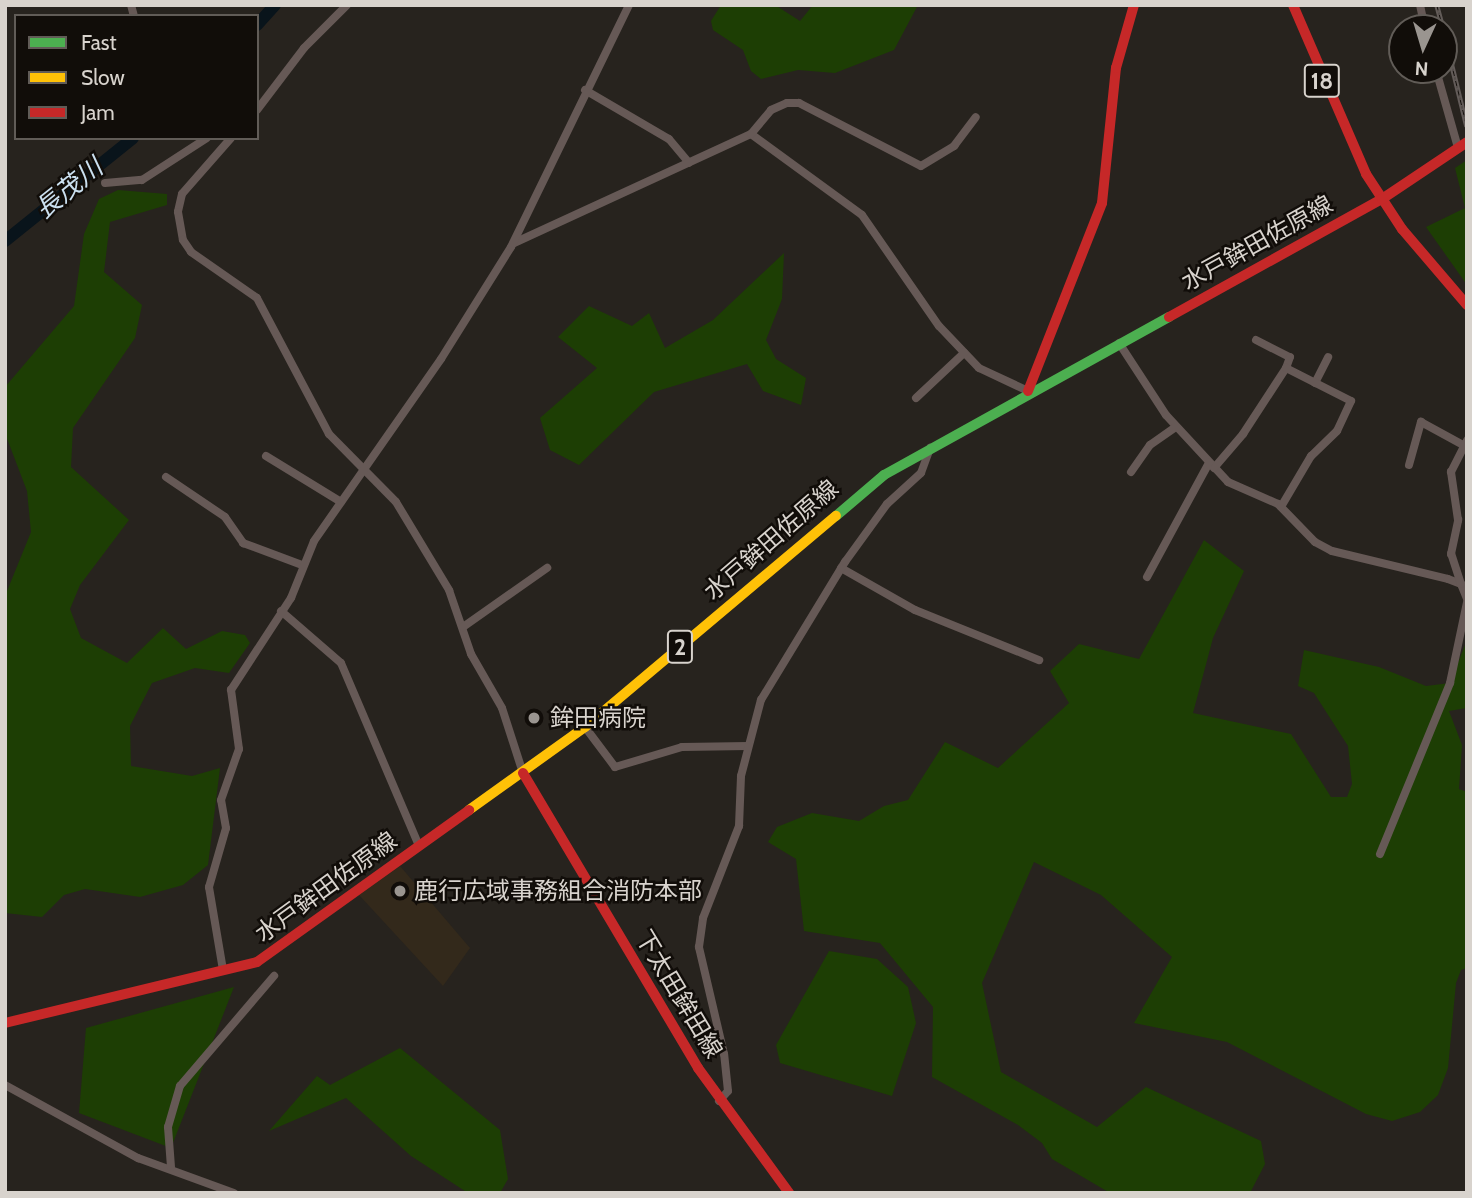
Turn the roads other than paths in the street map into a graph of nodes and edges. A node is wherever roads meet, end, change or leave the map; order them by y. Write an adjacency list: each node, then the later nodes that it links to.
1 (347, 5): 7 (street)
2 (629, 5): 6 (street)
3 (1134, 5): 24 (main road)
4 (1293, 5): 15 (main road, 18)
5 (1441, 84): 12 (street)
6 (585, 90): 13 (street); 16 (street)
7 (259, 107)
8 (976, 117): 9 (street)
9 (751, 134): 13 (street); 20 (street)
10 (204, 140): 14 (street)
11 (229, 140): 32 (street)
12 (1462, 145): 15 (main road, 水戸鉾田佐原線 / 2)
13 (689, 163): 16 (street)
14 (105, 183)
15 (1382, 199): 17 (main road); 19 (main road, 水戸鉾田佐原線 / 2)
16 (511, 247): 32 (street)
17 (1467, 305)
18 (1256, 340): 22 (street)
19 (1119, 343): 24 (main road, 水戸鉾田佐原線 / 2); 26 (street)
20 (964, 353): 24 (street); 25 (street)
21 (1328, 357): 23 (street)
22 (1286, 368): 23 (street); 30 (street)
23 (1315, 383): 36 (street)
24 (1028, 391): 28 (main road, 水戸鉾田佐原線 / 2)
25 (916, 398)
26 (1176, 427): 30 (street); 33 (street)
27 (1465, 443): 31 (street); 41 (street)
28 (931, 445): 39 (street); 46 (main road, 水戸鉾田佐原線 / 2)
29 (266, 456): 35 (street)
30 (1212, 465): 36 (street); 40 (street)
31 (1409, 466)
32 (363, 469): 35 (street); 44 (street)
33 (1131, 472)
34 (166, 477): 37 (street)
35 (341, 502): 37 (street)
36 (1281, 507): 41 (street)
37 (302, 565): 43 (street)
38 (547, 568): 44 (street)
39 (841, 568): 45 (street); 47 (street)
40 (1147, 577)
41 (1461, 584): 42 (street)
42 (1467, 601): 50 (street)
43 (281, 611): 49 (street); 51 (street)
44 (463, 627): 48 (street)
45 (1039, 660)
46 (585, 727): 47 (street); 48 (main road, 水戸鉾田佐原線 / 2)
47 (748, 746): 55 (street)
48 (523, 773): 49 (main road, 水戸鉾田佐原線 / 2); 55 (main road, 下太田鉾田線)
49 (419, 846): 51 (main road, 水戸鉾田佐原線 / 2)
50 (1380, 854)
51 (223, 971): 53 (main road, 水戸鉾田佐原線 / 2)
52 (274, 976): 56 (street)
53 (5, 1023)
54 (5, 1085): 56 (street)
55 (719, 1101): 58 (main road, 下太田鉾田線)
56 (171, 1167): 57 (street)
57 (234, 1193)
58 (789, 1193)

